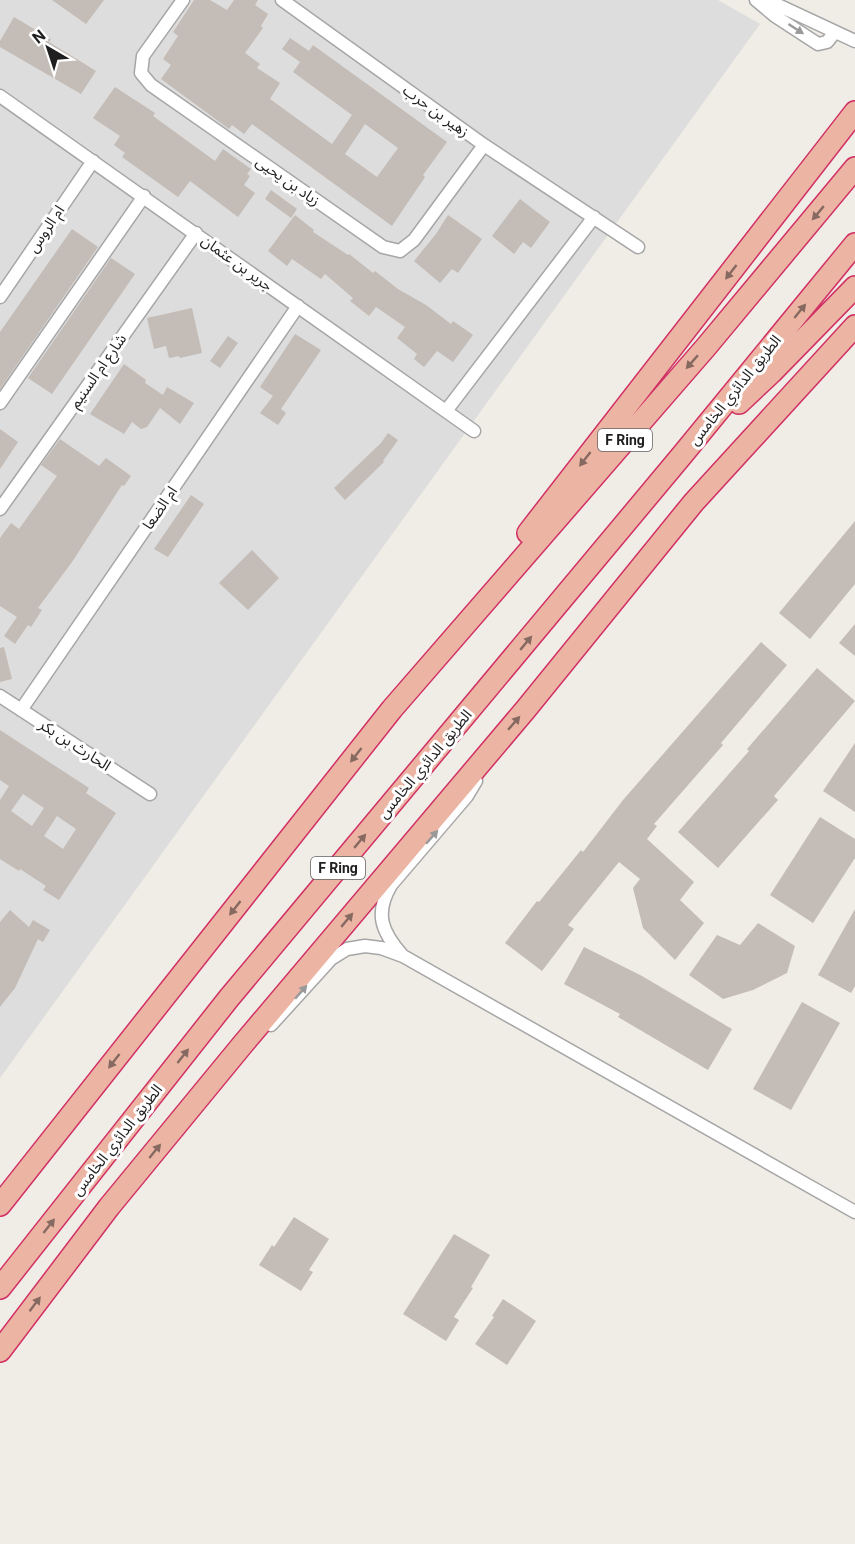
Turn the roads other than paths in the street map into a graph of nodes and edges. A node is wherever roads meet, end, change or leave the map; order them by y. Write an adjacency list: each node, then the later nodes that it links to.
1 (183, 0): 9 (street, زياد بن يحيى)
2 (282, 0): 9 (street, زهير بن حرب)
3 (756, 0): 5 (street, one-way to 5)
4 (767, 0): 5 (street)
5 (835, 32): 6 (street)
6 (855, 41)
7 (0, 96): 10 (street, جرير بن عثمان)
8 (855, 112): 27 (highway, one-way to 27)
9 (484, 145): 13 (street, زهير بن حرب)
10 (93, 161): 12 (street, جرير بن عثمان); 18 (street, ام الروس)
11 (855, 168): 27 (highway, F Ring, one-way to 27)
12 (144, 196): 14 (street, جرير بن عثمان); 21 (street)
13 (594, 217): 16 (street, زهير بن حرب); 22 (street)
14 (196, 233): 19 (street, جرير بن عثمان); 25 (street, شارع ام السنيم)
15 (855, 244): 24 (highway, الطريق الدائري الخامس / F Ring, one-way to 15)
16 (638, 247)
17 (855, 287): 24 (highway)
18 (0, 297)
19 (298, 306): 22 (street, جرير بن عثمان); 28 (street, ام الضعا)
20 (855, 326): 29 (highway, one-way to 20)
21 (0, 403)
22 (446, 411): 23 (street, جرير بن عثمان)
23 (474, 430)
24 (683, 454): 35 (highway, الطريق الدائري الخامس / F Ring, one-way to 24)
25 (0, 509)
26 (0, 696): 28 (street, الحارث بن بكر)
27 (392, 709): 33 (highway, F Ring, one-way to 33)
28 (21, 710): 30 (street, الحارث بن بكر)
29 (485, 755): 31 (street, one-way to 29); 32 (highway, one-way to 29)
30 (150, 794)
31 (403, 956): 32 (street, one-way to 31); 34 (street)
32 (243, 1044): 36 (highway, one-way to 32)
33 (0, 1205)
34 (855, 1212)
35 (0, 1288)
36 (0, 1351)

